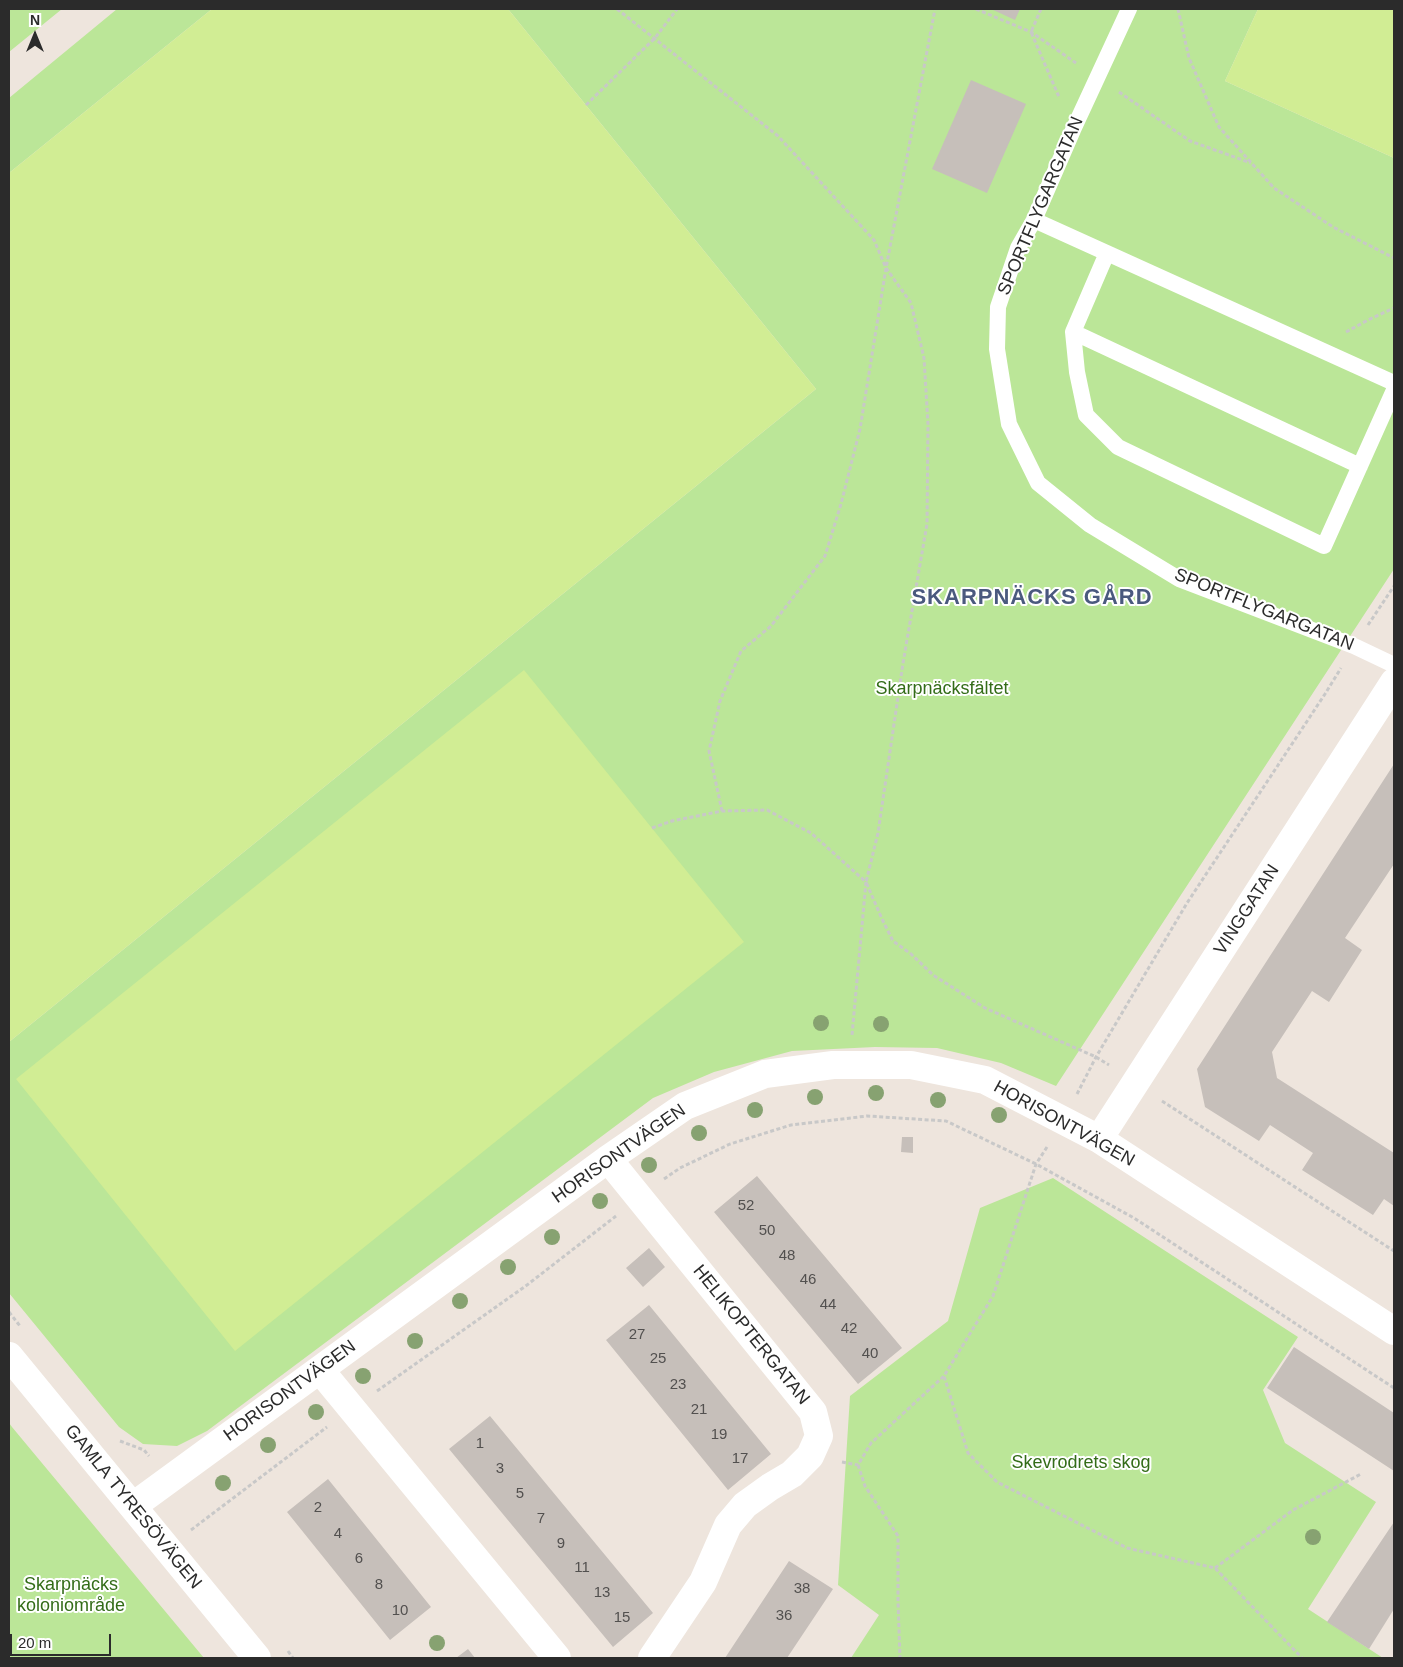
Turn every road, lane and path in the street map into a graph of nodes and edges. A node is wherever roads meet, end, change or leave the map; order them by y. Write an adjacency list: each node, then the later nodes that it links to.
1 (616, 9): 9 (path)
2 (677, 9): 9 (path)
3 (935, 9): 17 (path)
4 (976, 9): 8 (path)
5 (1041, 9): 8 (path)
6 (1129, 9): 10 (lane, SPORTFLYGARGATAN)
7 (1178, 9): 13 (path)
8 (1031, 32): 10 (path); 12 (path)
9 (655, 38): 11 (path); 17 (path)
10 (1097, 77): 12 (lane, SPORTFLYGARGATAN); 13 (path)
11 (586, 105)
12 (1073, 130): 14 (lane, SPORTFLYGARGATAN)
13 (1252, 164): 16 (path)
14 (1034, 220): 15 (lane); 25 (lane, SPORTFLYGARGATAN)
15 (1107, 253): 19 (lane); 20 (lane)
16 (1394, 258)
17 (886, 268): 28 (path); 30 (path)
18 (1394, 308): 20 (path)
19 (1073, 332): 23 (lane); 23 (lane)
20 (1318, 349): 21 (lane)
21 (1394, 383)
22 (1394, 390): 23 (lane)
23 (1360, 466)
24 (1394, 586): 25 (path)
25 (1354, 646): 26 (lane, SPORTFLYGARGATAN); 31 (path)
26 (1394, 665)
27 (1394, 682): 33 (street, VINGGATAN)
28 (722, 811): 29 (path); 30 (path)
29 (652, 828)
30 (866, 882): 31 (path); 32 (path)
31 (1096, 1057): 33 (path); 34 (path)
32 (850, 1065): 34 (street, HORISONTVÄGEN); 36 (street, HORISONTVÄGEN)
33 (1135, 1083): 35 (street, VINGGATAN); 39 (path)
34 (1064, 1120): 35 (street, HORISONTVÄGEN); 37 (path)
35 (1099, 1139): 40 (street, HORISONTVÄGEN)
36 (608, 1159): 38 (street, HELIKOPTERGATAN); 42 (street, HORISONTVÄGEN)
37 (1036, 1164): 38 (path); 43 (path); 44 (path)
38 (640, 1197): 45 (path); 46 (street, HELIKOPTERGATAN)
39 (1394, 1251)
40 (1394, 1331)
41 (9, 1356): 49 (street, GAMLA TYRESÖVÄGEN)
42 (320, 1370): 45 (street); 49 (street, HORISONTVÄGEN)
43 (944, 1376): 47 (path); 51 (path)
44 (1394, 1388)
45 (352, 1408): 50 (path); 53 (street)
46 (810, 1456): 47 (path); 54 (street, HELIKOPTERGATAN)
47 (858, 1466): 55 (path)
48 (1361, 1474): 51 (path)
49 (133, 1506): 52 (street, GAMLA TYRESÖVÄGEN)
50 (190, 1530)
51 (1215, 1568): 56 (path)
52 (257, 1658)
53 (556, 1658)
54 (652, 1658)
55 (900, 1658)
56 (1302, 1658)

